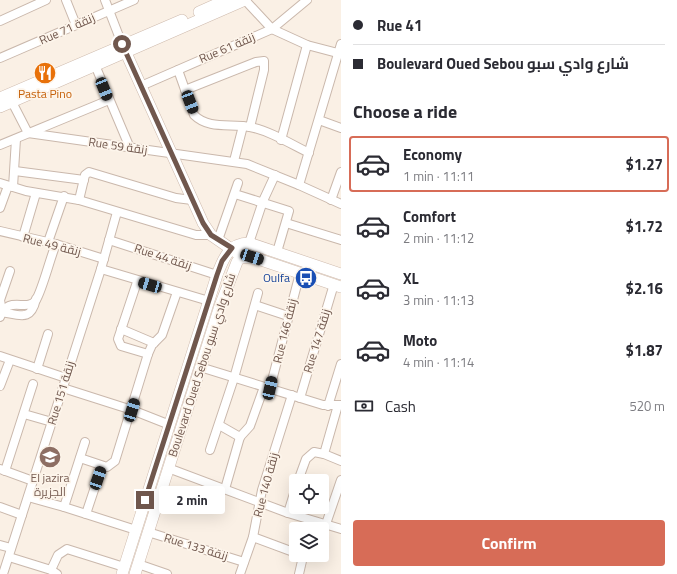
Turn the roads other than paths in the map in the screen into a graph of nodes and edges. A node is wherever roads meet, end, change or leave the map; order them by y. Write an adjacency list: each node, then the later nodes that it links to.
1 (46, 0): 9 (street)
2 (66, 0): 10 (street)
3 (106, 0): 8 (street)
4 (134, 0): 8 (street, Rue 71 زنقة)
5 (245, 0): 11 (street); 14 (street)
6 (307, 0): 11 (street, Rue 61 زنقة)
7 (222, 1): 14 (street)
8 (110, 10): 10 (street, Rue 71 زنقة); 14 (street)
9 (0, 21)
10 (76, 25): 15 (street, Rue 71 زنقة)
11 (272, 29): 13 (street); 18 (street, Rue 61 زنقة)
12 (341, 44): 16 (street)
13 (307, 45): 16 (street); 30 (street)
14 (124, 48): 17 (street); 19 (street); 21 (street)
15 (1, 54)
16 (340, 54): 25 (street)
17 (95, 65): 22 (street); 23 (street)
18 (178, 70): 19 (street, Rue 61 زنقة); 20 (street)
19 (142, 86): 34 (street)
20 (185, 90): 26 (street); 26 (street)
21 (0, 98)
22 (109, 100): 28 (street); 32 (street)
23 (12, 102): 24 (street); 28 (street)
24 (0, 107)
25 (319, 120): 27 (street); 33 (street)
26 (246, 126): 30 (street); 35 (street)
27 (341, 128)
28 (28, 133): 29 (street); 32 (street, Rue 59 زنقة)
29 (16, 139): 31 (street); 36 (street)
30 (282, 140): 33 (street)
31 (0, 145)
32 (130, 148): 34 (street, Rue 59 زنقة)
33 (310, 153): 42 (street)
34 (172, 154): 35 (street, Rue 59 زنقة); 48 (street)
35 (234, 161): 38 (street, Rue 59 زنقة)
36 (15, 171): 39 (street); 43 (street)
37 (341, 172): 49 (street)
38 (275, 175): 42 (street, Rue 59 زنقة); 50 (street)
39 (84, 180): 47 (street); 48 (street)
40 (0, 183): 43 (street)
41 (238, 183): 45 (street)
42 (299, 185): 49 (street, Rue 59 زنقة)
43 (11, 186): 44 (street); 52 (street)
44 (36, 192): 46 (street); 56 (street)
45 (235, 194): 50 (street); 57 (street)
46 (64, 196): 47 (street); 60 (street)
47 (79, 200): 53 (street)
48 (192, 200): 57 (street)
49 (331, 200): 51 (street, Rue 59 زنقة)
50 (263, 201): 54 (street); 61 (street)
51 (341, 204)
52 (0, 208)
53 (117, 212): 57 (street); 58 (street, Rue 151 زنقة)
54 (286, 223): 59 (street); 63 (street)
55 (0, 231): 56 (street, Rue 49 زنقة)
56 (23, 237): 60 (street, Rue 49 زنقة)
57 (215, 238): 62 (street)
58 (109, 240): 65 (street, Rue 151 زنقة); 70 (street, Rue 44 زنقة)
59 (341, 240)
60 (52, 243): 65 (street, Rue 49 زنقة); 77 (street)
61 (249, 243): 62 (street); 63 (street)
62 (232, 248): 64 (street); 70 (street, Boulevard Oued Sebou شارع وادي سبو)
63 (277, 252): 69 (street)
64 (240, 258): 68 (street, Boulevard Oued Sebou شارع وادي سبو); 86 (street, Boulevard Oued Sebou شارع وادي سبو)
65 (104, 259): 66 (street, Rue 151 زنقة)
66 (101, 269): 71 (street); 88 (street, Rue 151 زنقة)
67 (10, 271): 77 (street)
68 (300, 273): 72 (street, Boulevard Oued Sebou شارع وادي سبو); 78 (street, Rue 146 زنقة)
69 (341, 274)
70 (217, 275): 75 (street, Boulevard Oued Sebou شارع وادي سبو)
71 (137, 282): 73 (street); 79 (street)
72 (337, 286): 94 (street, Rue 147 زنقة)
73 (177, 292): 75 (street); 81 (street)
74 (258, 293): 76 (street)
75 (209, 301): 100 (street, Boulevard Oued Sebou شارع وادي سبو)
76 (255, 305): 78 (street); 89 (street)
77 (1, 314)
78 (288, 316): 93 (street, Rue 146 زنقة)
79 (121, 329): 81 (street); 82 (street)
80 (48, 334): 87 (street)
81 (154, 343): 82 (street)
82 (148, 354): 97 (street)
83 (0, 356): 84 (street)
84 (10, 360): 87 (street); 91 (street)
85 (341, 364): 96 (street)
86 (200, 367): 89 (street); 109 (street, Boulevard Oued Sebou شارع وادي سبو)
87 (38, 369): 88 (street)
88 (66, 378): 92 (street, Rue 151 زنقة)
89 (234, 378): 93 (street); 101 (street)
90 (33, 384): 98 (street)
91 (0, 386)
92 (63, 388): 97 (street); 99 (street, Rue 151 زنقة)
93 (267, 388): 94 (street); 102 (street, Rue 146 زنقة)
94 (296, 396): 96 (street); 116 (street, Rue 140 زنقة)
95 (339, 405): 96 (street); 105 (street)
96 (328, 406)
97 (132, 410): 100 (street); 108 (street)
98 (24, 414): 99 (street); 110 (street)
99 (52, 422): 113 (street, Rue 151 زنقة)
100 (170, 425): 127 (street, Boulevard Oued Sebou شارع وادي سبو)
101 (219, 425): 102 (street); 104 (street)
102 (240, 437): 114 (street)
103 (85, 442): 106 (street)
104 (210, 450)
105 (324, 454): 107 (street); 111 (street)
106 (80, 458): 108 (street); 118 (street)
107 (341, 461)
108 (102, 466): 121 (street)
109 (168, 468): 114 (street); 128 (street, Boulevard Oued Sebou شارع وادي سبو)
110 (3, 470): 113 (street)
111 (300, 474)
112 (341, 480): 124 (street)
113 (33, 481): 115 (street, Rue 151 زنقة)
114 (225, 489): 116 (street)
115 (28, 497): 118 (street); 122 (street, Rue 151 زنقة)
116 (260, 502): 120 (street); 129 (street, Rue 140 زنقة)
117 (0, 507): 122 (street)
118 (64, 507): 121 (street)
119 (289, 510): 120 (street)
120 (288, 513): 123 (street)
121 (86, 514): 127 (street)
122 (22, 515): 131 (street, Rue 151 زنقة)
123 (319, 522)
124 (327, 522)
125 (329, 525): 126 (street)
126 (341, 529)
127 (136, 530): 137 (street, Boulevard Oued Sebou شارع وادي سبو)
128 (148, 532): 134 (street, Rue 133 زنقة); 136 (street, Boulevard Oued Sebou شارع وادي سبو)
129 (253, 537): 132 (street); 134 (street, Rue 140 زنقة)
130 (0, 545): 131 (street)
131 (11, 548): 133 (street, Rue 151 زنقة)
132 (289, 550)
133 (9, 557): 138 (street); 139 (street, Rue 151 زنقة)
134 (244, 562): 141 (street, Rue 140 زنقة)
135 (302, 562): 142 (street)
136 (136, 569): 140 (street)
137 (123, 570): 138 (street)
138 (54, 572)
139 (3, 574)
140 (167, 574)
141 (240, 574)
142 (299, 574)

